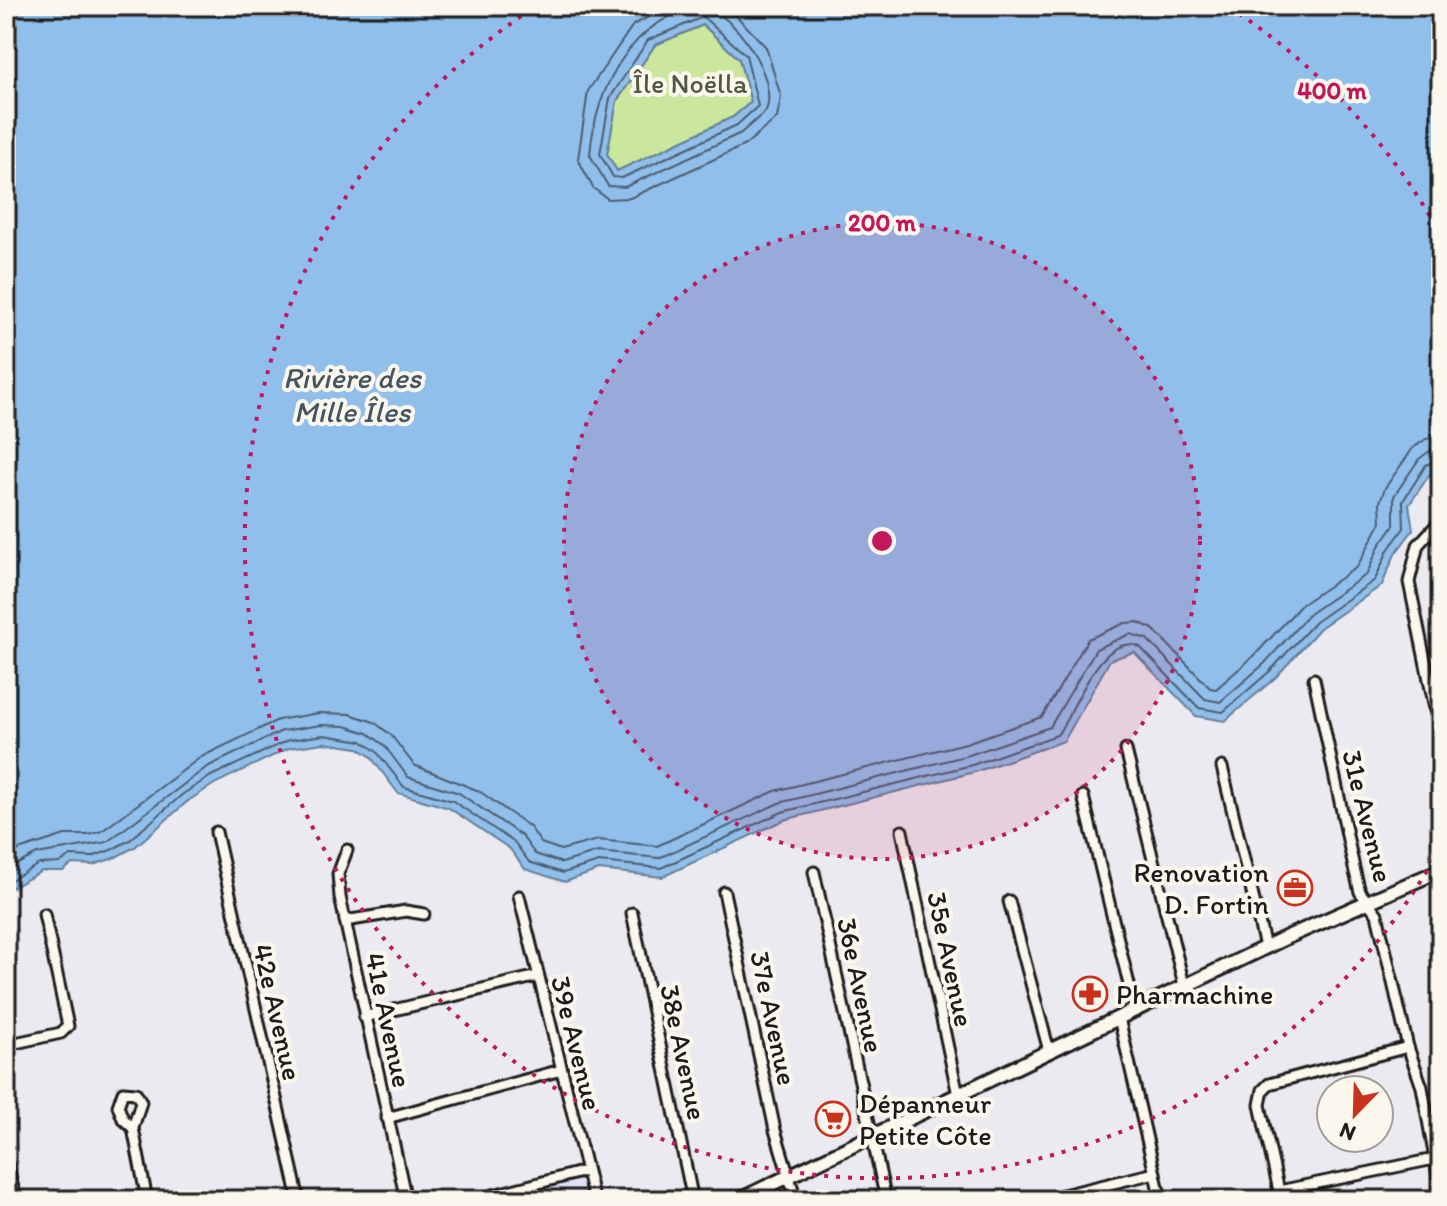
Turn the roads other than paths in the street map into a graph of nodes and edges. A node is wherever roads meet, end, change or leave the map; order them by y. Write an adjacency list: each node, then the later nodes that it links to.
1 (1441, 520): 3 (street)
2 (1314, 679): 15 (street, 31e Avenue)
3 (1441, 738)
4 (1126, 750): 22 (street)
5 (1222, 767): 20 (street)
6 (1083, 796): 23 (street)
7 (902, 831): 30 (street, 35e Avenue)
8 (216, 832): 45 (street, 42e Avenue)
9 (347, 850): 19 (street, 41e Avenue)
10 (1441, 870): 15 (main road)
11 (814, 872): 33 (street, 36e Avenue)
12 (724, 892): 38 (street, 37e Avenue)
13 (519, 896): 21 (street, 39e Avenue)
14 (1009, 901): 28 (street)
15 (1367, 901): 20 (main road); 27 (street, 31e Avenue)
16 (632, 913): 49 (street, 38e Avenue)
17 (44, 914): 26 (street)
18 (424, 914): 19 (street)
19 (345, 921): 24 (street, 41e Avenue)
20 (1265, 947): 22 (main road)
21 (538, 976): 24 (street); 29 (street, 39e Avenue)
22 (1184, 985): 23 (main road)
23 (1135, 1009): 25 (main road)
24 (364, 1017): 31 (street, 41e Avenue)
25 (1119, 1018): 28 (main road); 37 (street)
26 (6, 1045)
27 (1408, 1047): 35 (street, 31e Avenue); 40 (street)
28 (1049, 1051): 30 (main road)
29 (561, 1070): 31 (street); 36 (street, 39e Avenue)
30 (958, 1095): 33 (main road)
31 (387, 1118): 46 (street, 41e Avenue)
32 (133, 1128): 42 (street)
33 (872, 1135): 38 (main road); 52 (street, 36e Avenue)
34 (6, 1159): 41 (street)
35 (1434, 1159): 39 (street, 31e Avenue); 40 (street)
36 (585, 1171): 47 (street); 48 (street, 39e Avenue)
37 (1155, 1173): 53 (street); 54 (street)
38 (789, 1176): 50 (main road); 51 (street, 37e Avenue)
39 (1441, 1192)
40 (1280, 1196)
41 (16, 1200)
42 (147, 1200)
43 (171, 1200): 44 (street)
44 (199, 1200)
45 (299, 1200)
46 (406, 1200)
47 (474, 1200)
48 (594, 1200)
49 (693, 1200)
50 (739, 1200)
51 (796, 1200)
52 (886, 1200)
53 (1042, 1200)
54 (1161, 1200)

